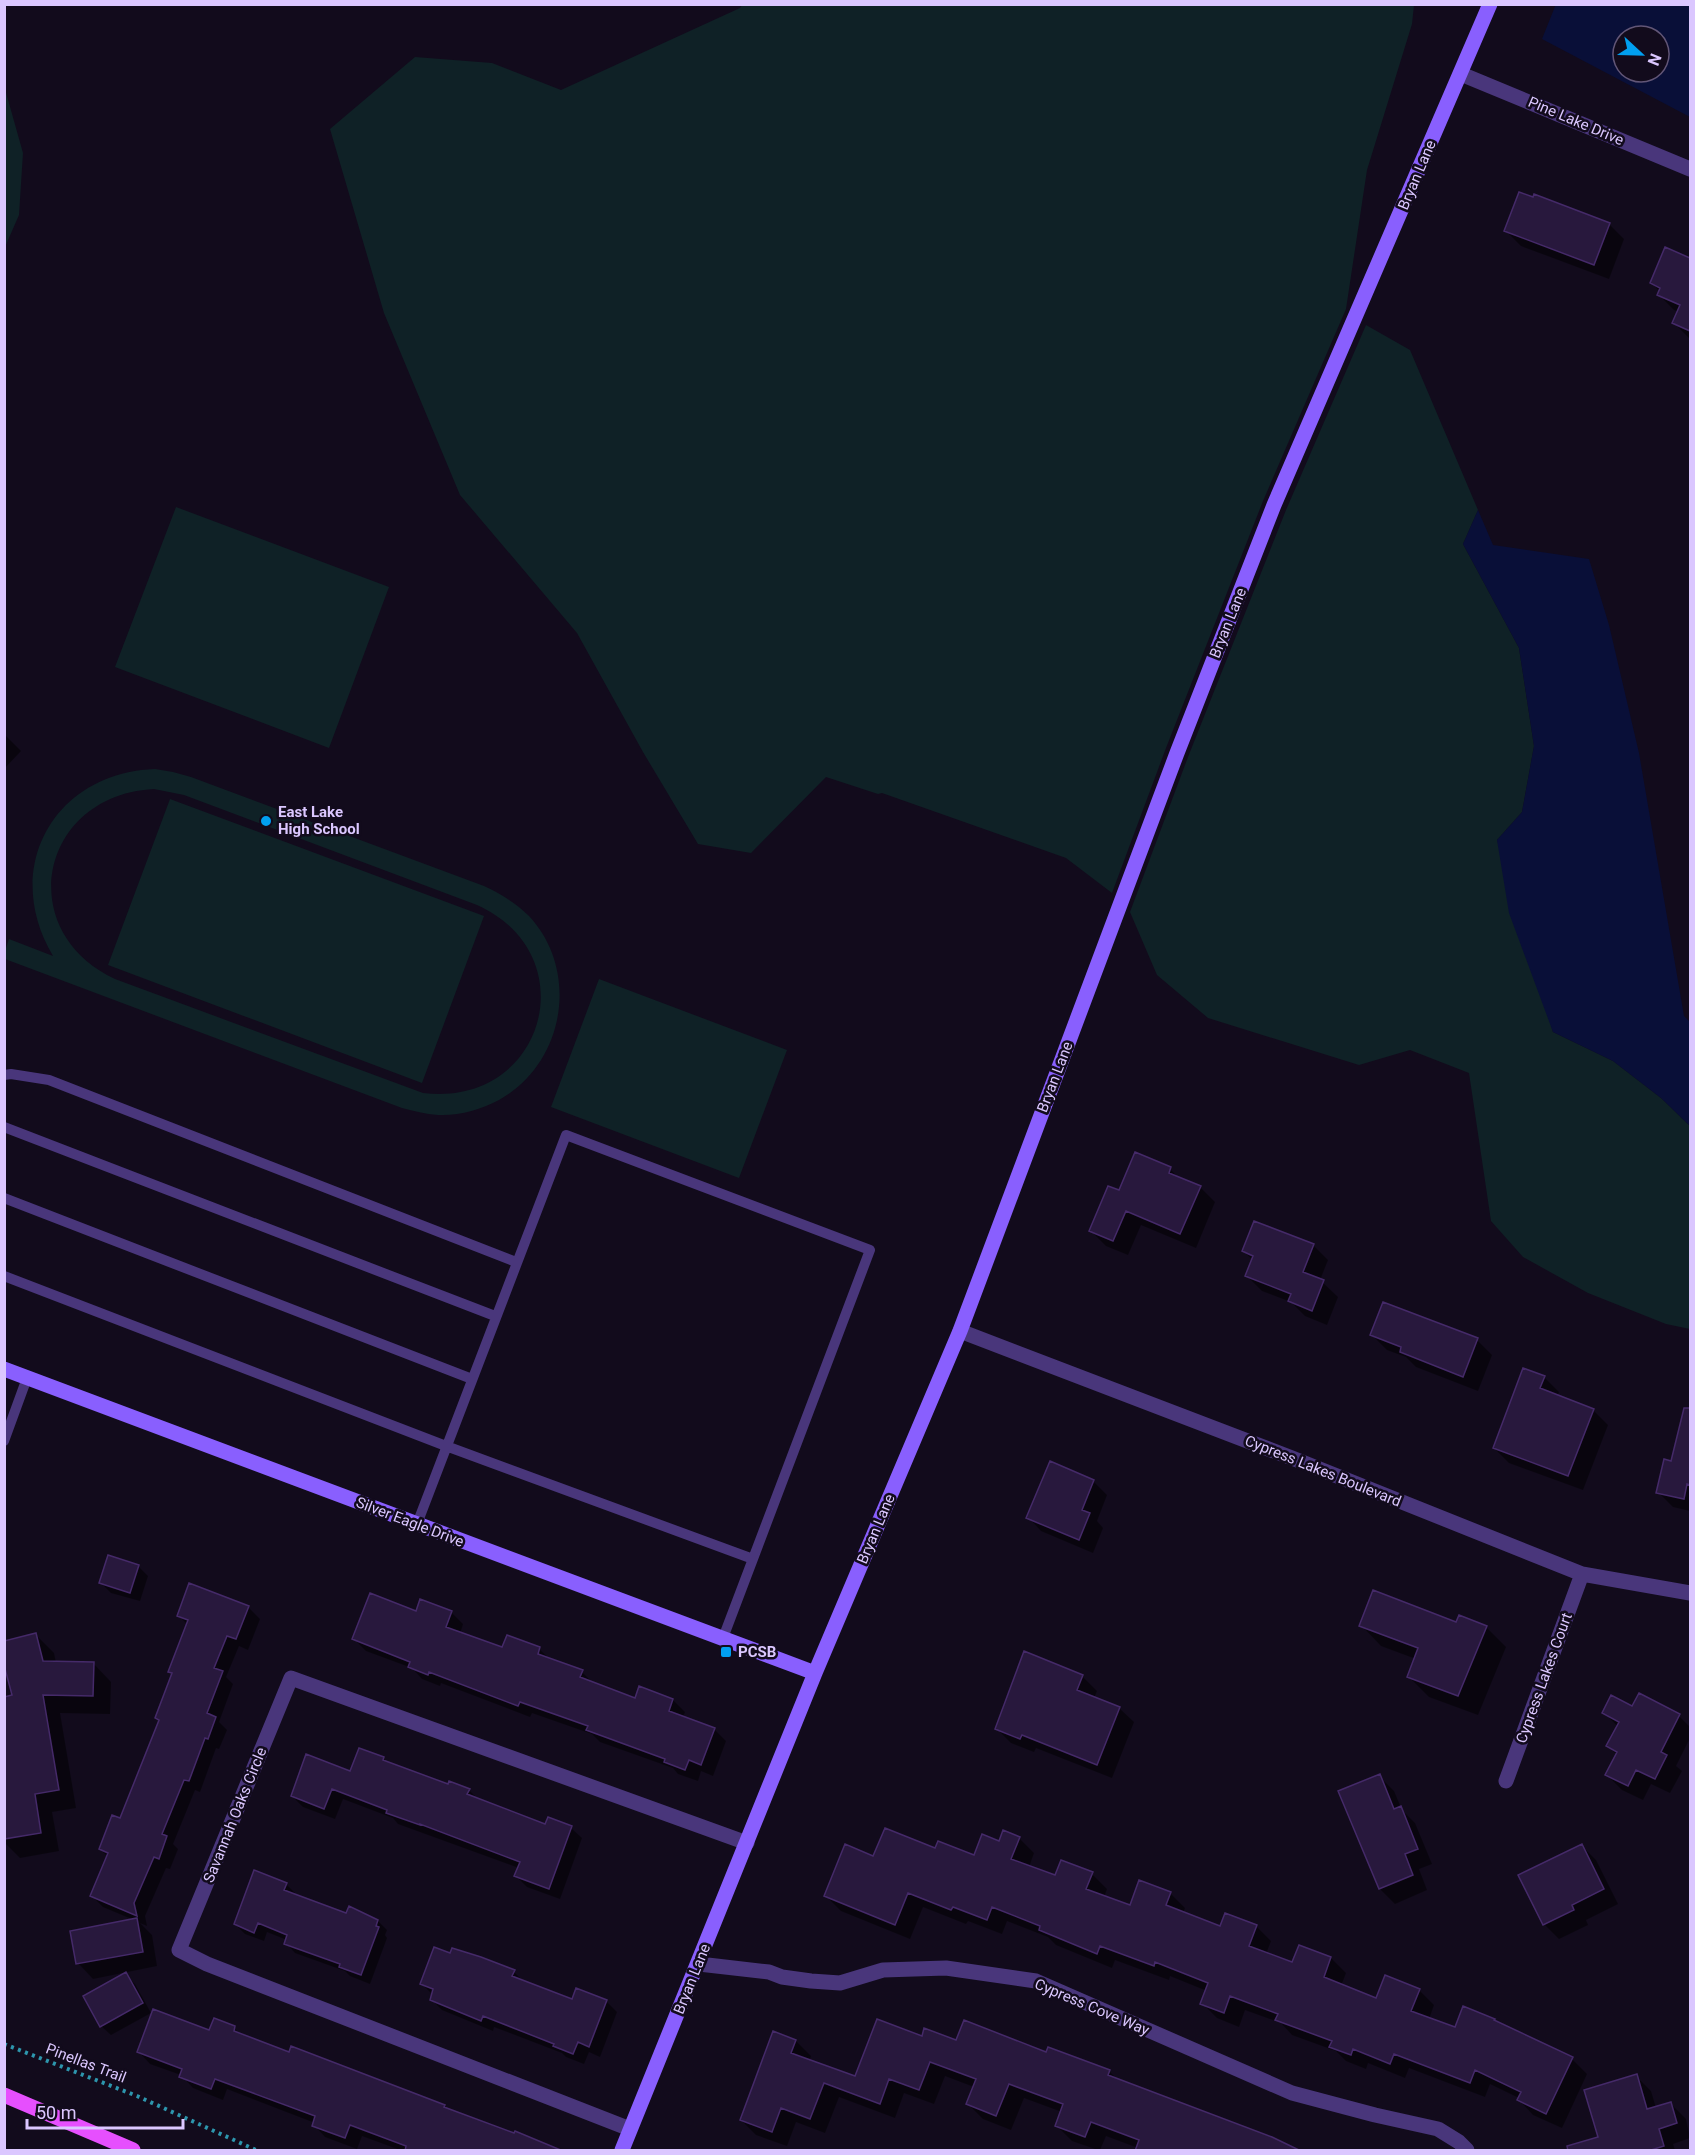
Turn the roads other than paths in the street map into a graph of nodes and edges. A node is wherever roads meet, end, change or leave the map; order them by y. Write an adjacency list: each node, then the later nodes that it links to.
1 (1490, 4): 2 (street, Bryan Lane)
2 (1461, 74): 3 (street, Pine Lake Drive); 10 (street, Bryan Lane)
3 (1690, 169)
4 (4, 1075): 7 (lane)
5 (4, 1127): 9 (lane)
6 (4, 1198): 13 (lane)
7 (516, 1262): 9 (lane); 17 (lane)
8 (4, 1276): 15 (lane)
9 (495, 1316): 13 (lane)
10 (960, 1331): 18 (street, Cypress Lakes Boulevard); 21 (street, Bryan Lane)
11 (4, 1370): 12 (street, Silver Eagle Drive)
12 (27, 1378): 14 (lane); 16 (street, Silver Eagle Drive)
13 (472, 1379): 15 (lane)
14 (4, 1441)
15 (446, 1446): 16 (lane); 17 (lane)
16 (417, 1524): 20 (street, Silver Eagle Drive)
17 (753, 1559): 20 (lane)
18 (1582, 1574): 19 (street, Cypress Lakes Boulevard); 22 (street, Cypress Lakes Court)
19 (1690, 1593)
20 (723, 1638): 21 (street, Silver Eagle Drive)
21 (815, 1673): 23 (street, Bryan Lane)
22 (1506, 1781)
23 (747, 1843): 24 (street, Bryan Lane); 26 (street, Savannah Oaks Circle)
24 (699, 1964): 26 (street, Bryan Lane); 29 (street, Cypress Cove Way)
25 (4, 2095): 27 (main road)
26 (630, 2129): 28 (street, Bryan Lane)
27 (133, 2151)
28 (622, 2151)
29 (1467, 2151)

